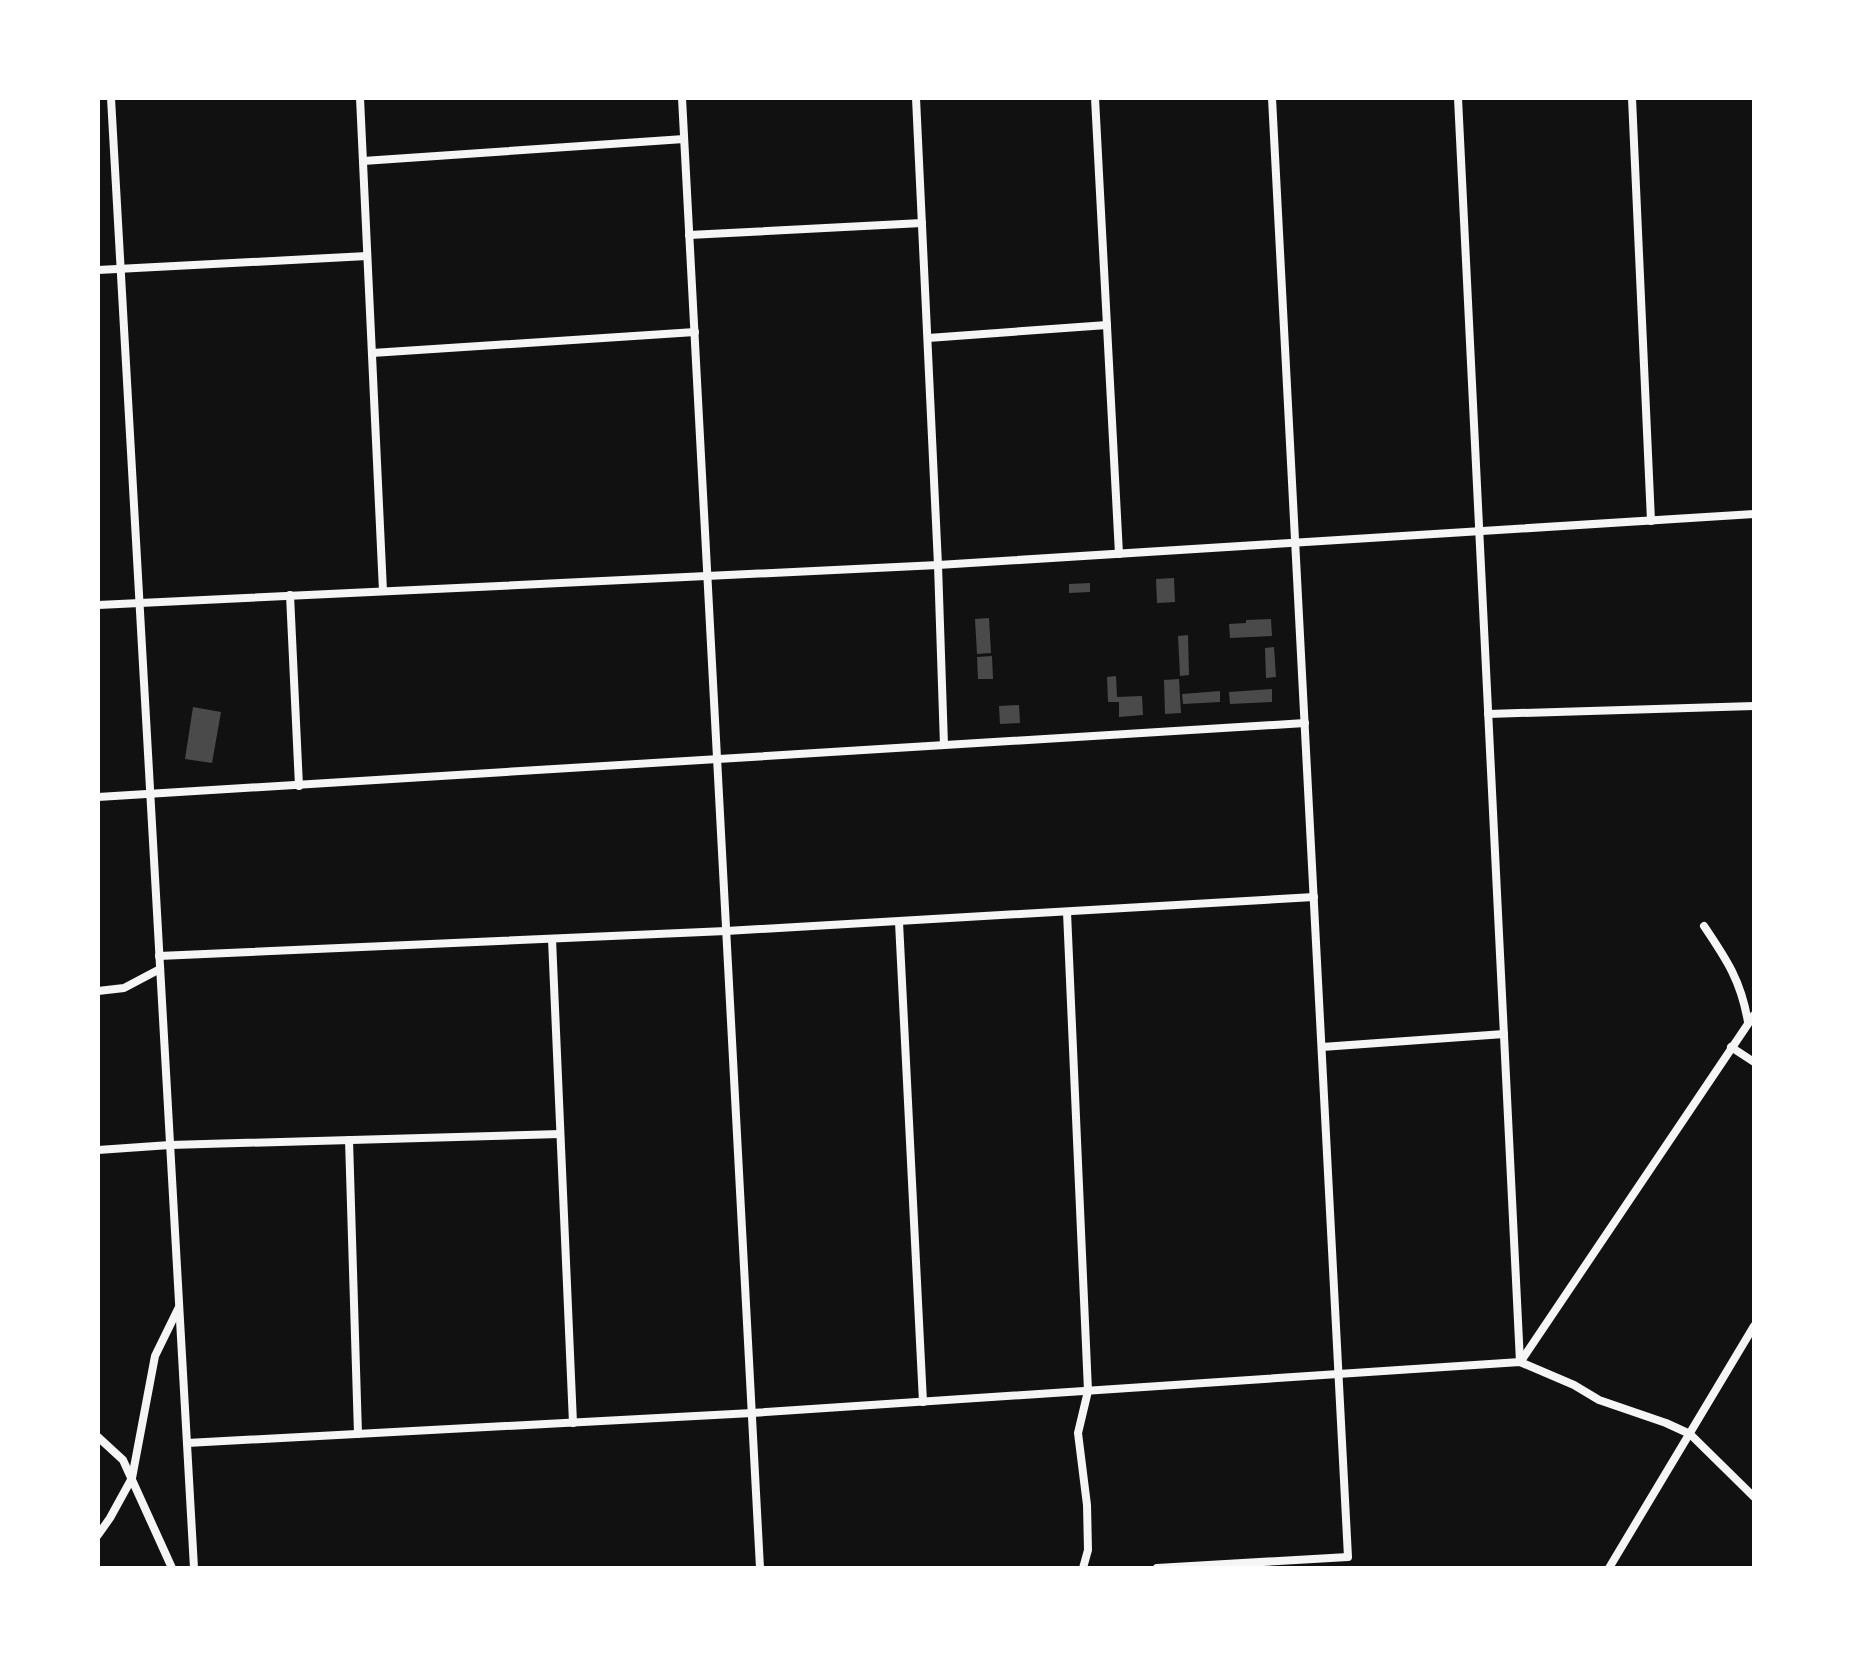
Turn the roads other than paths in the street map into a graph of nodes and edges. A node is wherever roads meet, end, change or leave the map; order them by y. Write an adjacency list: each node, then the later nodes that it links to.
1 (111, 98): 14 (street)
2 (360, 98): 10 (street)
3 (682, 98): 9 (street)
4 (916, 98): 11 (street)
5 (1095, 98): 16 (street)
6 (1272, 98): 23 (street)
7 (1458, 98): 22 (street)
8 (1632, 98): 21 (street)
9 (684, 139): 10 (street); 12 (street)
10 (363, 161): 13 (street)
11 (922, 223): 12 (street); 18 (street)
12 (689, 235): 17 (street)
13 (367, 256): 14 (street); 19 (street)
14 (120, 268): 15 (street); 29 (street)
15 (98, 270)
16 (1107, 325): 18 (street); 24 (street)
17 (695, 332): 19 (street); 26 (street)
18 (928, 338): 25 (street)
19 (372, 353): 27 (street)
20 (1754, 514): 21 (street)
21 (1651, 521): 22 (street)
22 (1479, 532): 23 (street); 32 (street)
23 (1295, 543): 24 (street); 33 (street)
24 (1119, 554): 25 (street)
25 (938, 565): 26 (street); 34 (street)
26 (707, 576): 27 (street); 35 (street)
27 (383, 591): 28 (street)
28 (290, 595): 29 (street); 36 (street)
29 (139, 602): 30 (street); 37 (street)
30 (98, 605)
31 (1754, 706): 32 (street)
32 (1488, 714): 49 (street)
33 (1305, 723): 34 (street); 39 (street)
34 (944, 745): 35 (street)
35 (717, 759): 36 (street); 43 (street)
36 (299, 786): 37 (street)
37 (150, 795): 38 (street); 45 (street)
38 (98, 797)
39 (1314, 897): 40 (street); 50 (street)
40 (1067, 912): 41 (street); 61 (street)
41 (899, 922): 43 (street); 62 (street)
42 (1704, 926): 48 (street)
43 (726, 931): 44 (street); 63 (street)
44 (552, 939): 45 (street); 53 (street)
45 (159, 956): 46 (street)
46 (160, 969): 47 (street); 55 (street)
47 (98, 991)
48 (1751, 1018): 51 (street)
49 (1504, 1034): 50 (street); 59 (street)
50 (1322, 1047): 60 (street)
51 (1731, 1047): 52 (street); 59 (street)
52 (1754, 1062)
53 (560, 1134): 54 (street); 64 (street)
54 (349, 1140): 55 (street); 65 (street)
55 (170, 1145): 56 (street); 57 (street)
56 (98, 1150)
57 (179, 1308): 68 (street); 69 (street)
58 (1754, 1326): 66 (street)
59 (1520, 1362): 60 (street); 66 (street)
60 (1339, 1374): 61 (street); 76 (street)
61 (1088, 1391): 62 (street); 75 (street)
62 (923, 1402): 63 (street)
63 (752, 1413): 64 (street); 74 (street)
64 (573, 1423): 65 (street)
65 (358, 1434): 68 (street)
66 (1690, 1434): 70 (street); 77 (street)
67 (98, 1437): 69 (street)
68 (187, 1443): 73 (street)
69 (132, 1478): 71 (street); 72 (street)
70 (1754, 1497)
71 (98, 1535)
72 (172, 1568)
73 (194, 1568)
74 (760, 1568)
75 (1083, 1568)
76 (1157, 1568)
77 (1609, 1568)

